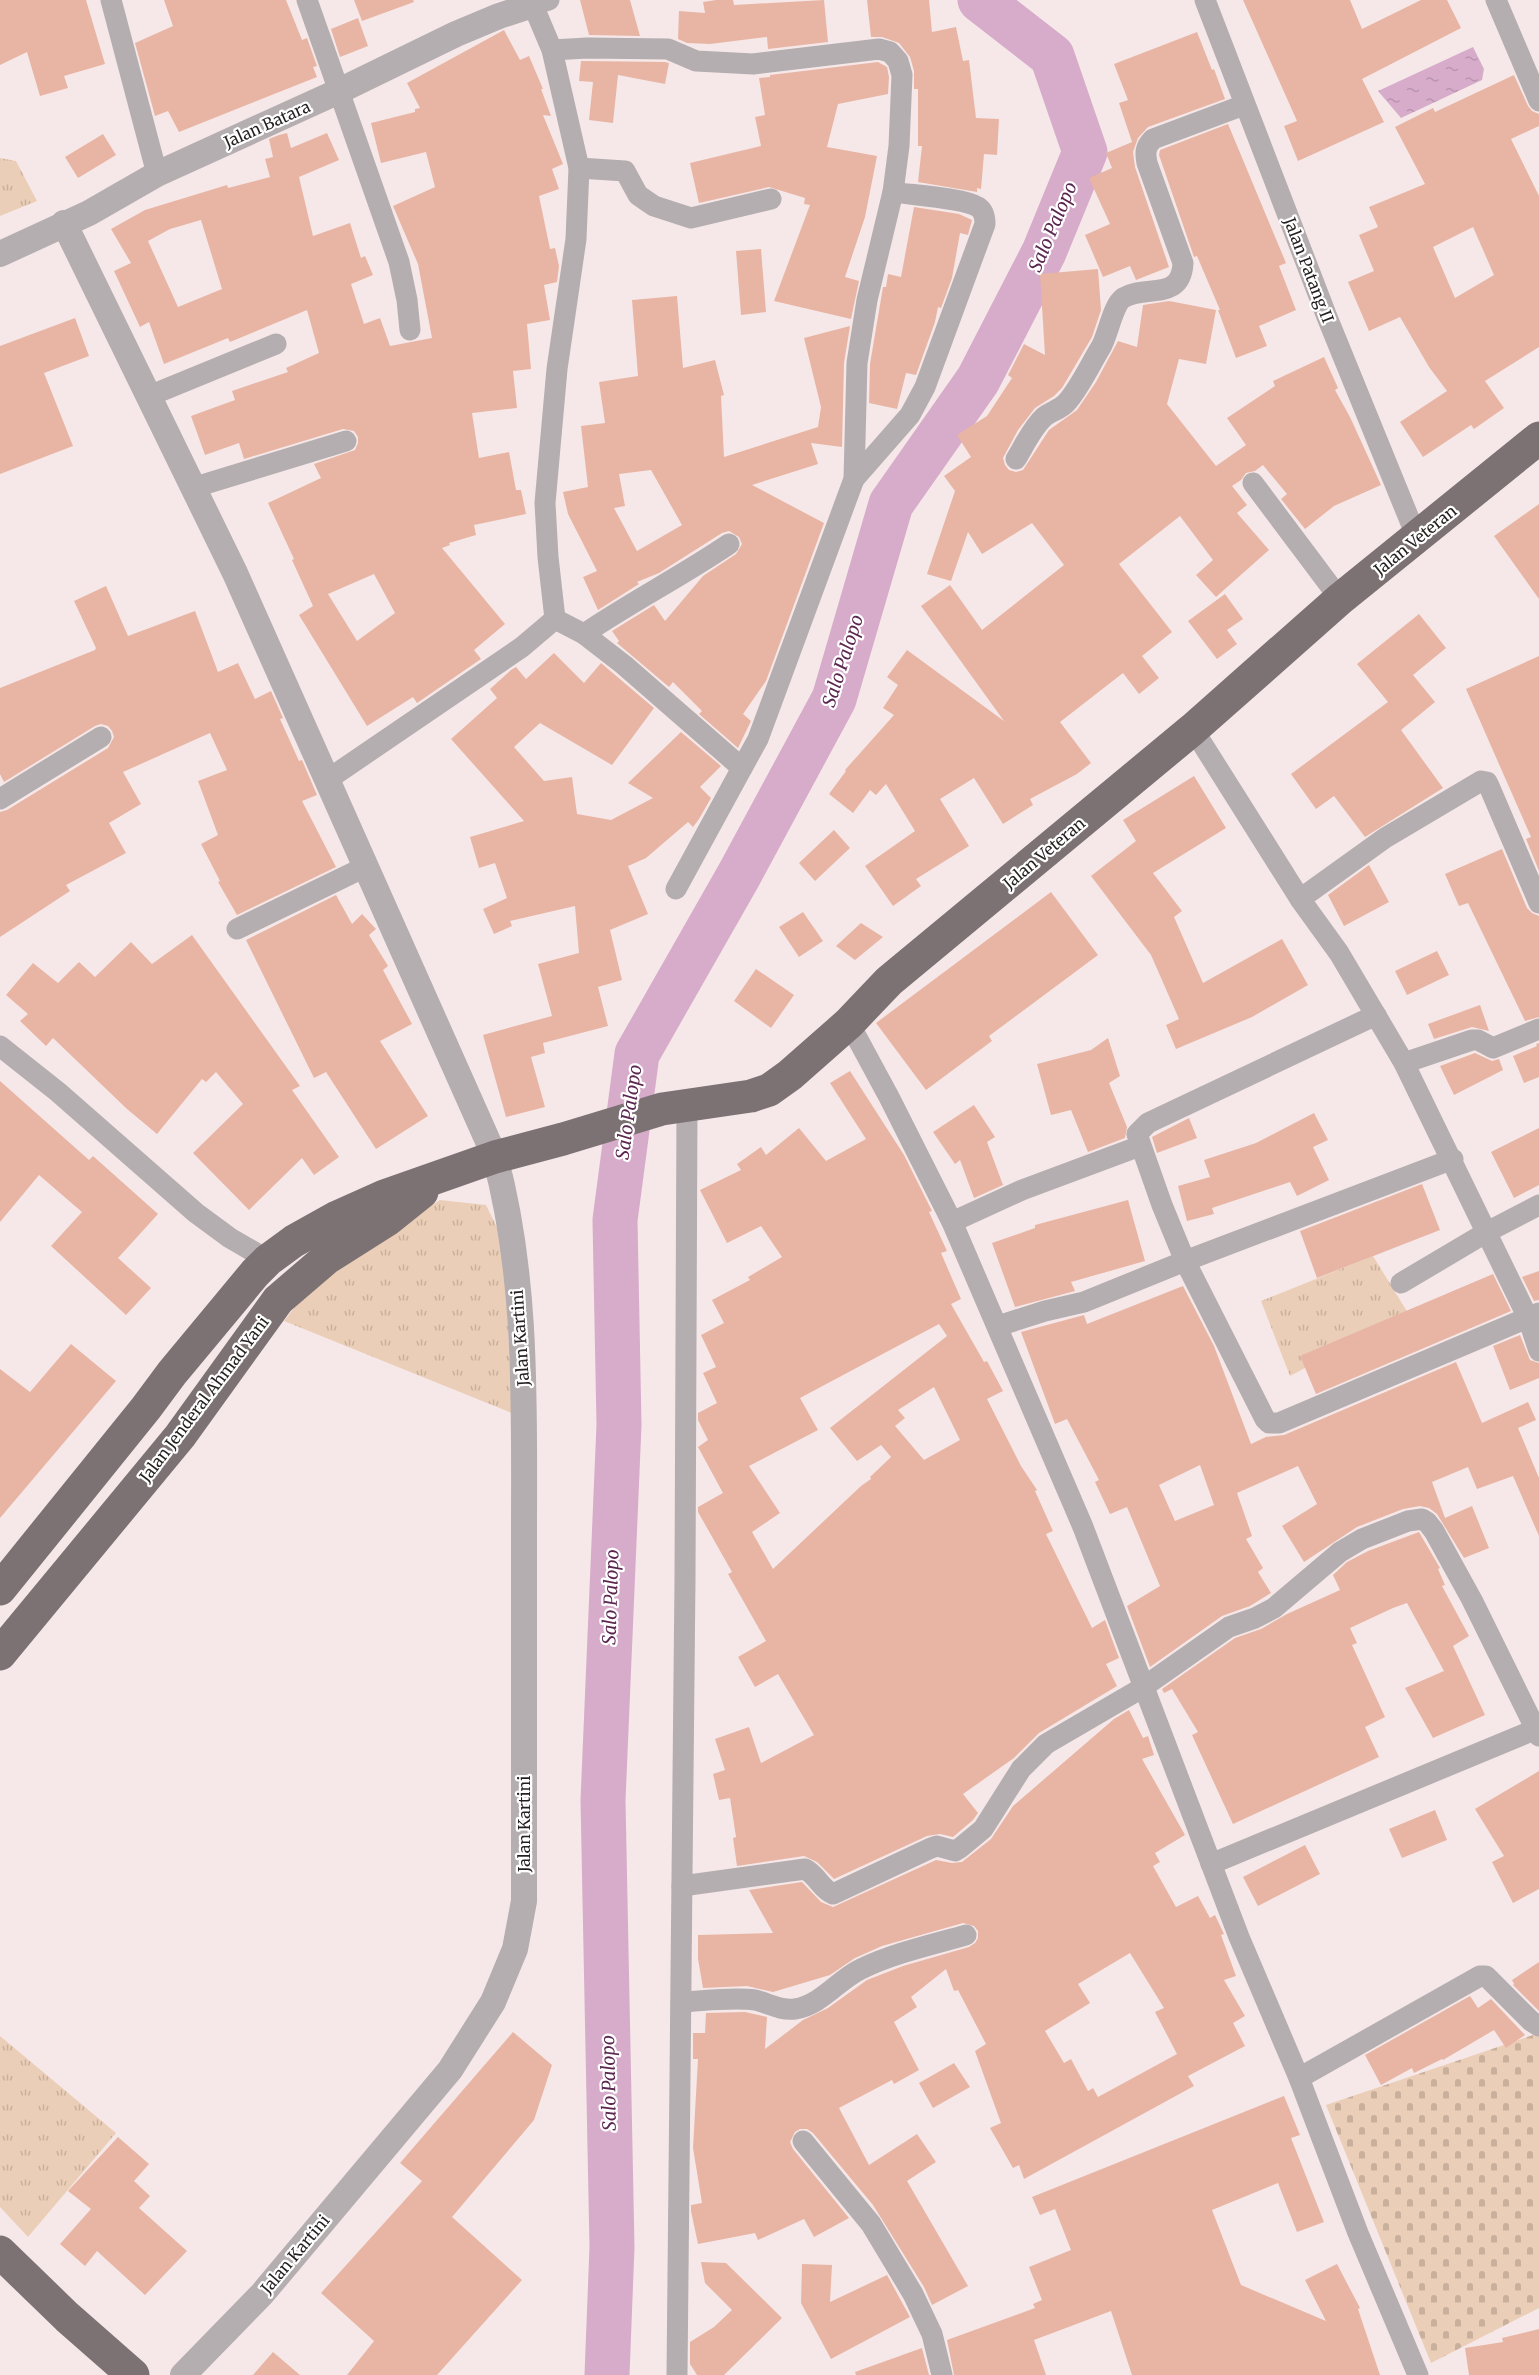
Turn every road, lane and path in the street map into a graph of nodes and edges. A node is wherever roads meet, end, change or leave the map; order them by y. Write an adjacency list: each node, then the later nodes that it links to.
1 (111, 0): 11 (street)
2 (307, 0): 7 (street)
3 (1205, 0): 9 (street, Jalan Patang II)
4 (1496, 0): 8 (street)
5 (537, 2): 6 (street); 7 (street, Jalan Batara)
6 (552, 50): 10 (street); 12 (street)
7 (338, 92): 11 (street, Jalan Batara); 16 (street)
8 (1539, 101)
9 (1244, 105): 21 (street); 25 (street, Jalan Patang II)
10 (579, 168): 13 (street); 28 (street)
11 (157, 174): 14 (street, Jalan Batara)
12 (893, 192): 22 (street); 22 (street)
13 (771, 200)
14 (64, 223): 15 (street, Jalan Batara); 18 (street, Jalan Kartini)
15 (0, 254)
16 (410, 330)
17 (276, 344): 18 (street)
18 (149, 396): 24 (street, Jalan Kartini)
19 (1539, 438): 25 (highway, Jalan Veteran)
20 (346, 441): 24 (street)
21 (1016, 459)
22 (854, 479): 32 (street)
23 (1253, 483): 27 (street)
24 (192, 488): 33 (street, Jalan Kartini)
25 (1417, 538): 27 (highway, Jalan Veteran)
26 (729, 544): 29 (street)
27 (1341, 599): 30 (highway, Jalan Veteran)
28 (555, 619): 29 (street); 33 (street)
29 (584, 634): 32 (street)
30 (1193, 729): 37 (street); 41 (highway, Jalan Veteran)
31 (101, 737): 34 (street)
32 (742, 768): 36 (street)
33 (327, 780): 35 (street, Jalan Kartini)
34 (0, 799)
35 (367, 866): 39 (street); 47 (street, Jalan Kartini)
36 (676, 889)
37 (1300, 899): 38 (street); 40 (street)
38 (1539, 903)
39 (237, 929)
40 (1376, 1015): 44 (street); 46 (street)
41 (849, 1023): 45 (highway, Jalan Veteran); 51 (street)
42 (1539, 1029): 44 (street)
43 (0, 1046): 53 (street)
44 (1404, 1063): 48 (street)
45 (674, 1107): 47 (highway, Jalan Veteran); 66 (street)
46 (1140, 1146): 51 (street); 54 (street)
47 (495, 1157): 49 (highway, Jalan Jenderal Ahmad Yani); 74 (street, Jalan Kartini)
48 (1453, 1159): 52 (street); 54 (street)
49 (440, 1178): 53 (highway, Jalan Jenderal Ahmad Yani); 60 (highway, Jalan Jenderal Ahmad Yani)
50 (1539, 1205): 52 (street)
51 (952, 1222): 57 (street)
52 (1487, 1232): 55 (street); 56 (street)
53 (268, 1260): 59 (highway, Jalan Jenderal Ahmad Yani)
54 (1185, 1261): 56 (street); 57 (street)
55 (1401, 1283)
56 (1534, 1316): 58 (street)
57 (998, 1326): 63 (street)
58 (1539, 1351)
59 (146, 1408): 60 (highway); 61 (highway, Jalan Jenderal Ahmad Yani)
60 (180, 1436): 62 (highway, Jalan Jenderal Ahmad Yani)
61 (0, 1589)
62 (0, 1654)
63 (1142, 1688): 64 (street); 65 (street); 66 (street)
64 (1538, 1731): 65 (street)
65 (1211, 1863): 70 (street)
66 (682, 1886): 68 (street)
67 (966, 1935): 68 (street)
68 (681, 2002): 75 (street)
69 (1539, 2026): 70 (street)
70 (1299, 2078): 77 (street)
71 (803, 2141): 76 (street)
72 (0, 2252): 73 (highway)
73 (133, 2375)
74 (183, 2375)
75 (677, 2375)
76 (942, 2375)
77 (1418, 2375)

